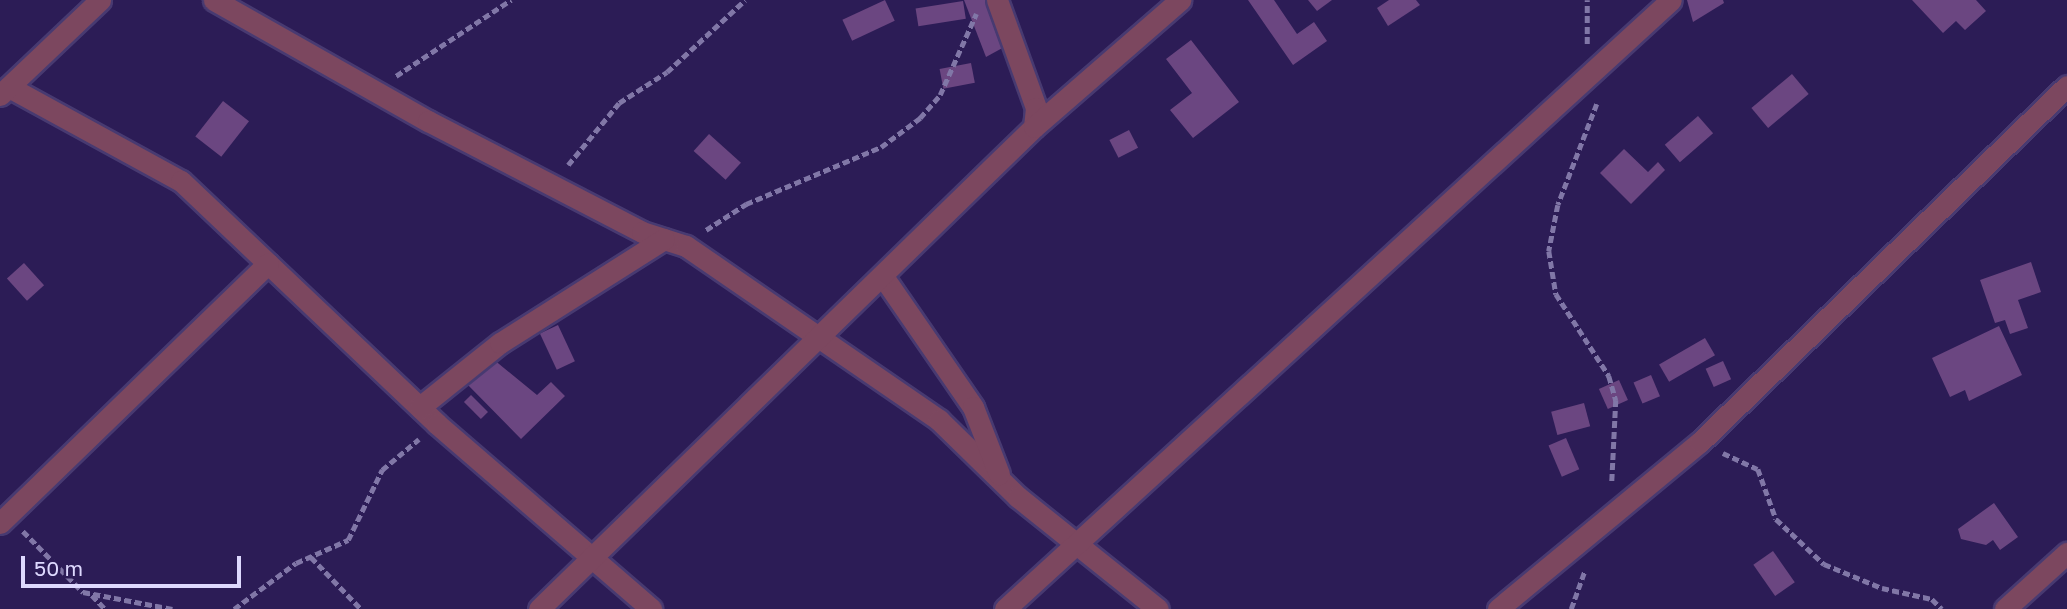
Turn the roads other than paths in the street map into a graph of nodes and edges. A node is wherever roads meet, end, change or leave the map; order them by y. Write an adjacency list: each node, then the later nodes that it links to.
1 (100, 0): 7 (street)
2 (214, 0): 9 (street)
3 (1181, 0): 8 (street)
4 (1671, 0): 16 (street)
5 (988, 4): 8 (street)
6 (2067, 86): 23 (street)
7 (4, 91): 10 (street)
8 (1034, 127): 11 (street)
9 (664, 239): 12 (street); 13 (street)
10 (268, 263): 13 (street); 15 (street)
11 (884, 278): 12 (street); 14 (street)
12 (822, 340): 14 (street); 18 (street)
13 (420, 407): 18 (street)
14 (1002, 482): 16 (street)
15 (4, 519)
16 (1075, 543): 21 (street); 22 (street)
17 (2067, 553): 24 (street)
18 (597, 557): 19 (street); 20 (street)
19 (538, 609)
20 (651, 609)
21 (1005, 609)
22 (1158, 609)
23 (1498, 609)
24 (2005, 609)

